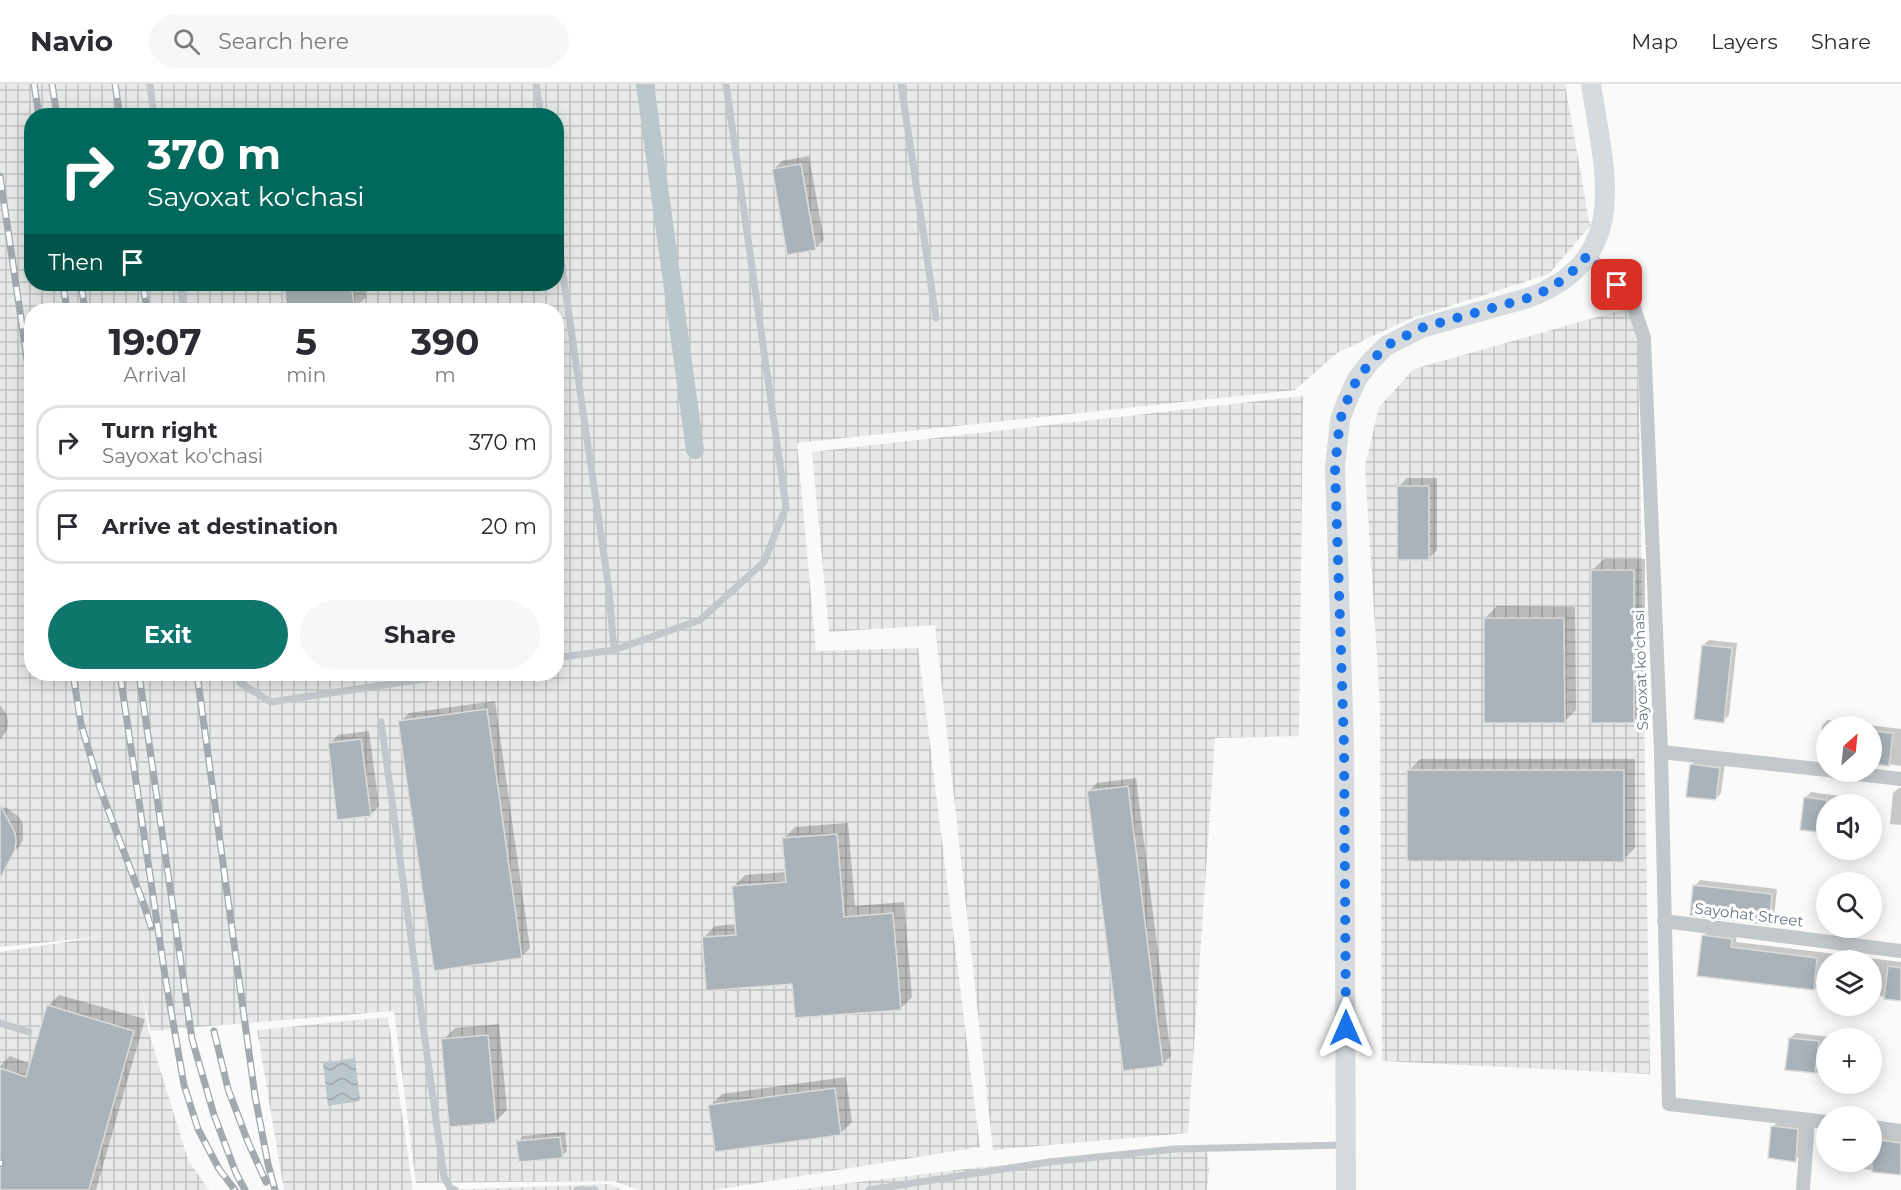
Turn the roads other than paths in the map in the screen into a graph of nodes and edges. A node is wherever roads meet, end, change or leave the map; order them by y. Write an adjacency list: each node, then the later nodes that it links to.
1 (150, 84): 6 (lane)
2 (536, 84): 7 (lane)
3 (726, 84): 11 (lane)
4 (901, 84): 10 (lane)
5 (1591, 84): 8 (main road)
6 (153, 108)
7 (539, 108)
8 (1588, 255): 16 (street, Sayoxat ko'chasi); 28 (main road)
9 (564, 281): 11 (lane)
10 (936, 318)
11 (614, 650): 12 (lane)
12 (564, 657)
13 (240, 681): 14 (lane)
14 (410, 681)
15 (381, 722): 29 (lane)
16 (1661, 752): 17 (street); 20 (street, Sayoxat ko'chasi)
17 (1816, 770)
18 (1882, 776): 19 (street)
19 (1901, 778)
20 (1664, 921): 21 (street, Sayohat Street); 24 (street, Sayoxat ko'chasi)
21 (1901, 951)
22 (0, 1023): 23 (lane)
23 (29, 1032)
24 (1808, 1120): 25 (street); 34 (street)
25 (1816, 1121)
26 (1882, 1128): 27 (street)
27 (1901, 1131)
28 (1347, 1145): 32 (lane); 33 (main road)
29 (455, 1190)
30 (577, 1190): 31 (lane)
31 (595, 1190)
32 (870, 1190)
33 (1346, 1190)
34 (1803, 1190)

